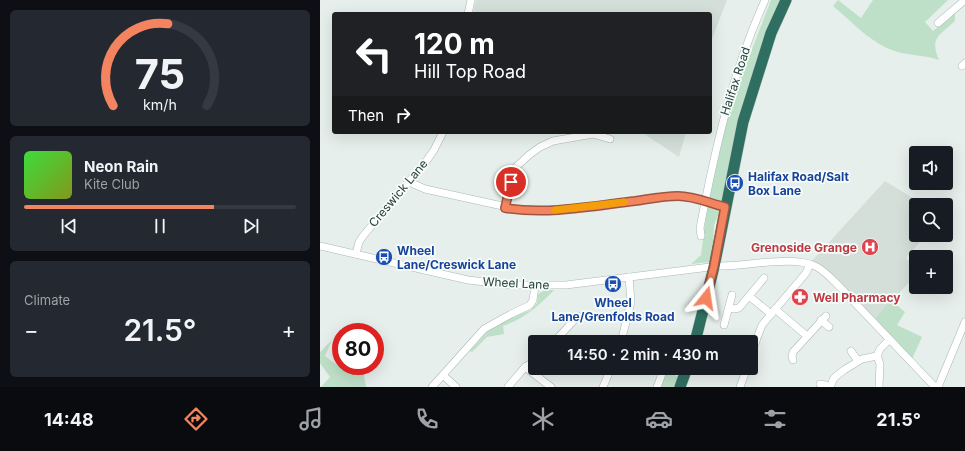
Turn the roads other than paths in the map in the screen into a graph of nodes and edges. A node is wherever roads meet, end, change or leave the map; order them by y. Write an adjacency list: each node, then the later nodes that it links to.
1 (471, 0): 5 (street)
2 (765, 0): 10 (street, Halifax Road)
3 (786, 0): 11 (highway)
4 (965, 0): 6 (street)
5 (468, 12)
6 (938, 23)
7 (441, 134): 9 (street, Creswick Lane)
8 (610, 139): 12 (street)
9 (409, 182): 12 (street); 15 (street, Creswick Lane)
10 (705, 201): 11 (street); 12 (street); 13 (street, Halifax Road)
11 (725, 207): 17 (highway)
12 (505, 208)
13 (700, 236)
14 (320, 246): 15 (street, Wheel Lane)
15 (356, 254): 20 (street, Wheel Lane)
16 (810, 264): 17 (street, Wheel Lane); 24 (street); 34 (street)
17 (714, 266): 18 (street, Wheel Lane); 31 (highway)
18 (630, 277): 20 (street, Wheel Lane); 30 (street)
19 (764, 278): 22 (street)
20 (535, 286): 45 (street)
21 (732, 296): 23 (street)
22 (749, 296): 23 (street); 24 (street)
23 (729, 308): 27 (street)
24 (773, 312): 32 (street); 33 (street)
25 (578, 316): 29 (street)
26 (965, 322): 57 (street)
27 (724, 325)
28 (828, 327): 33 (street)
29 (560, 335)
30 (623, 335)
31 (697, 335)
32 (757, 335)
33 (807, 336): 37 (street)
34 (889, 340): 36 (street); 57 (street)
35 (851, 352): 38 (street)
36 (877, 356): 38 (street); 56 (street)
37 (793, 360)
38 (858, 362): 47 (street)
39 (528, 364): 40 (street)
40 (525, 366): 50 (street); 51 (street)
41 (608, 375): 52 (street)
42 (662, 375): 53 (street)
43 (684, 375): 54 (highway)
44 (744, 375): 55 (street)
45 (444, 376): 48 (street); 49 (street)
46 (820, 384): 47 (street)
47 (830, 386)
48 (432, 387)
49 (456, 387)
50 (508, 387)
51 (551, 387)
52 (603, 387)
53 (657, 387)
54 (680, 387)
55 (740, 387)
56 (879, 387)
57 (937, 387)

